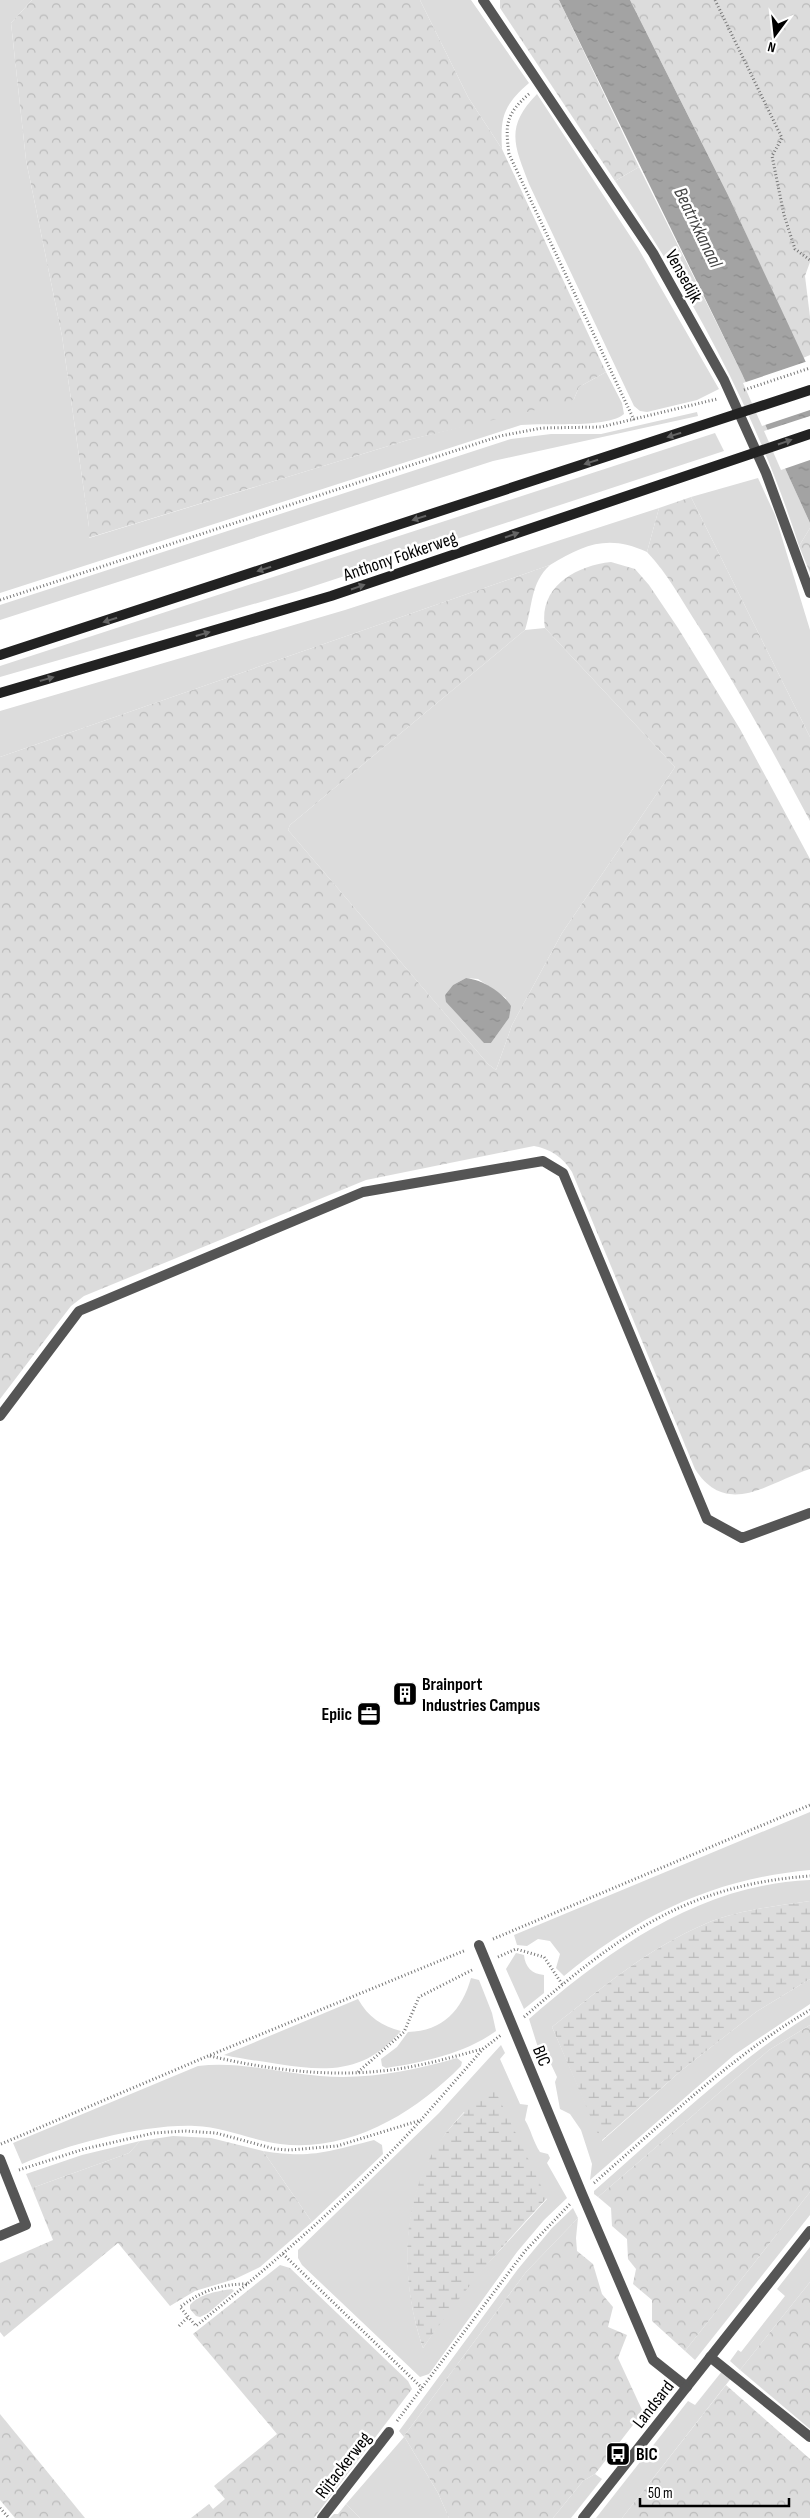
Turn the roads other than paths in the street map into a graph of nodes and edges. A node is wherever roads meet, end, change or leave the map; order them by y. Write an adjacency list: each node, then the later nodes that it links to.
1 (484, 0): 4 (street, Vensedijk)
2 (810, 390): 5 (main road, Anthony Fokkerweg, one-way to 5)
3 (808, 434): 6 (main road, Anthony Fokkerweg, one-way to 3)
4 (810, 593)
5 (0, 655)
6 (0, 693)
7 (0, 1416): 8 (street)
8 (810, 1513)
9 (479, 1945): 14 (street, BIC)
10 (0, 2160): 12 (street)
11 (810, 2231): 13 (street, Landsard)
12 (0, 2236)
13 (710, 2356): 14 (street, Landsard); 16 (street)
14 (687, 2387): 18 (street, Landsard)
15 (389, 2432): 17 (street, Rijtackerweg)
16 (810, 2437)
17 (322, 2518)
18 (583, 2518)

